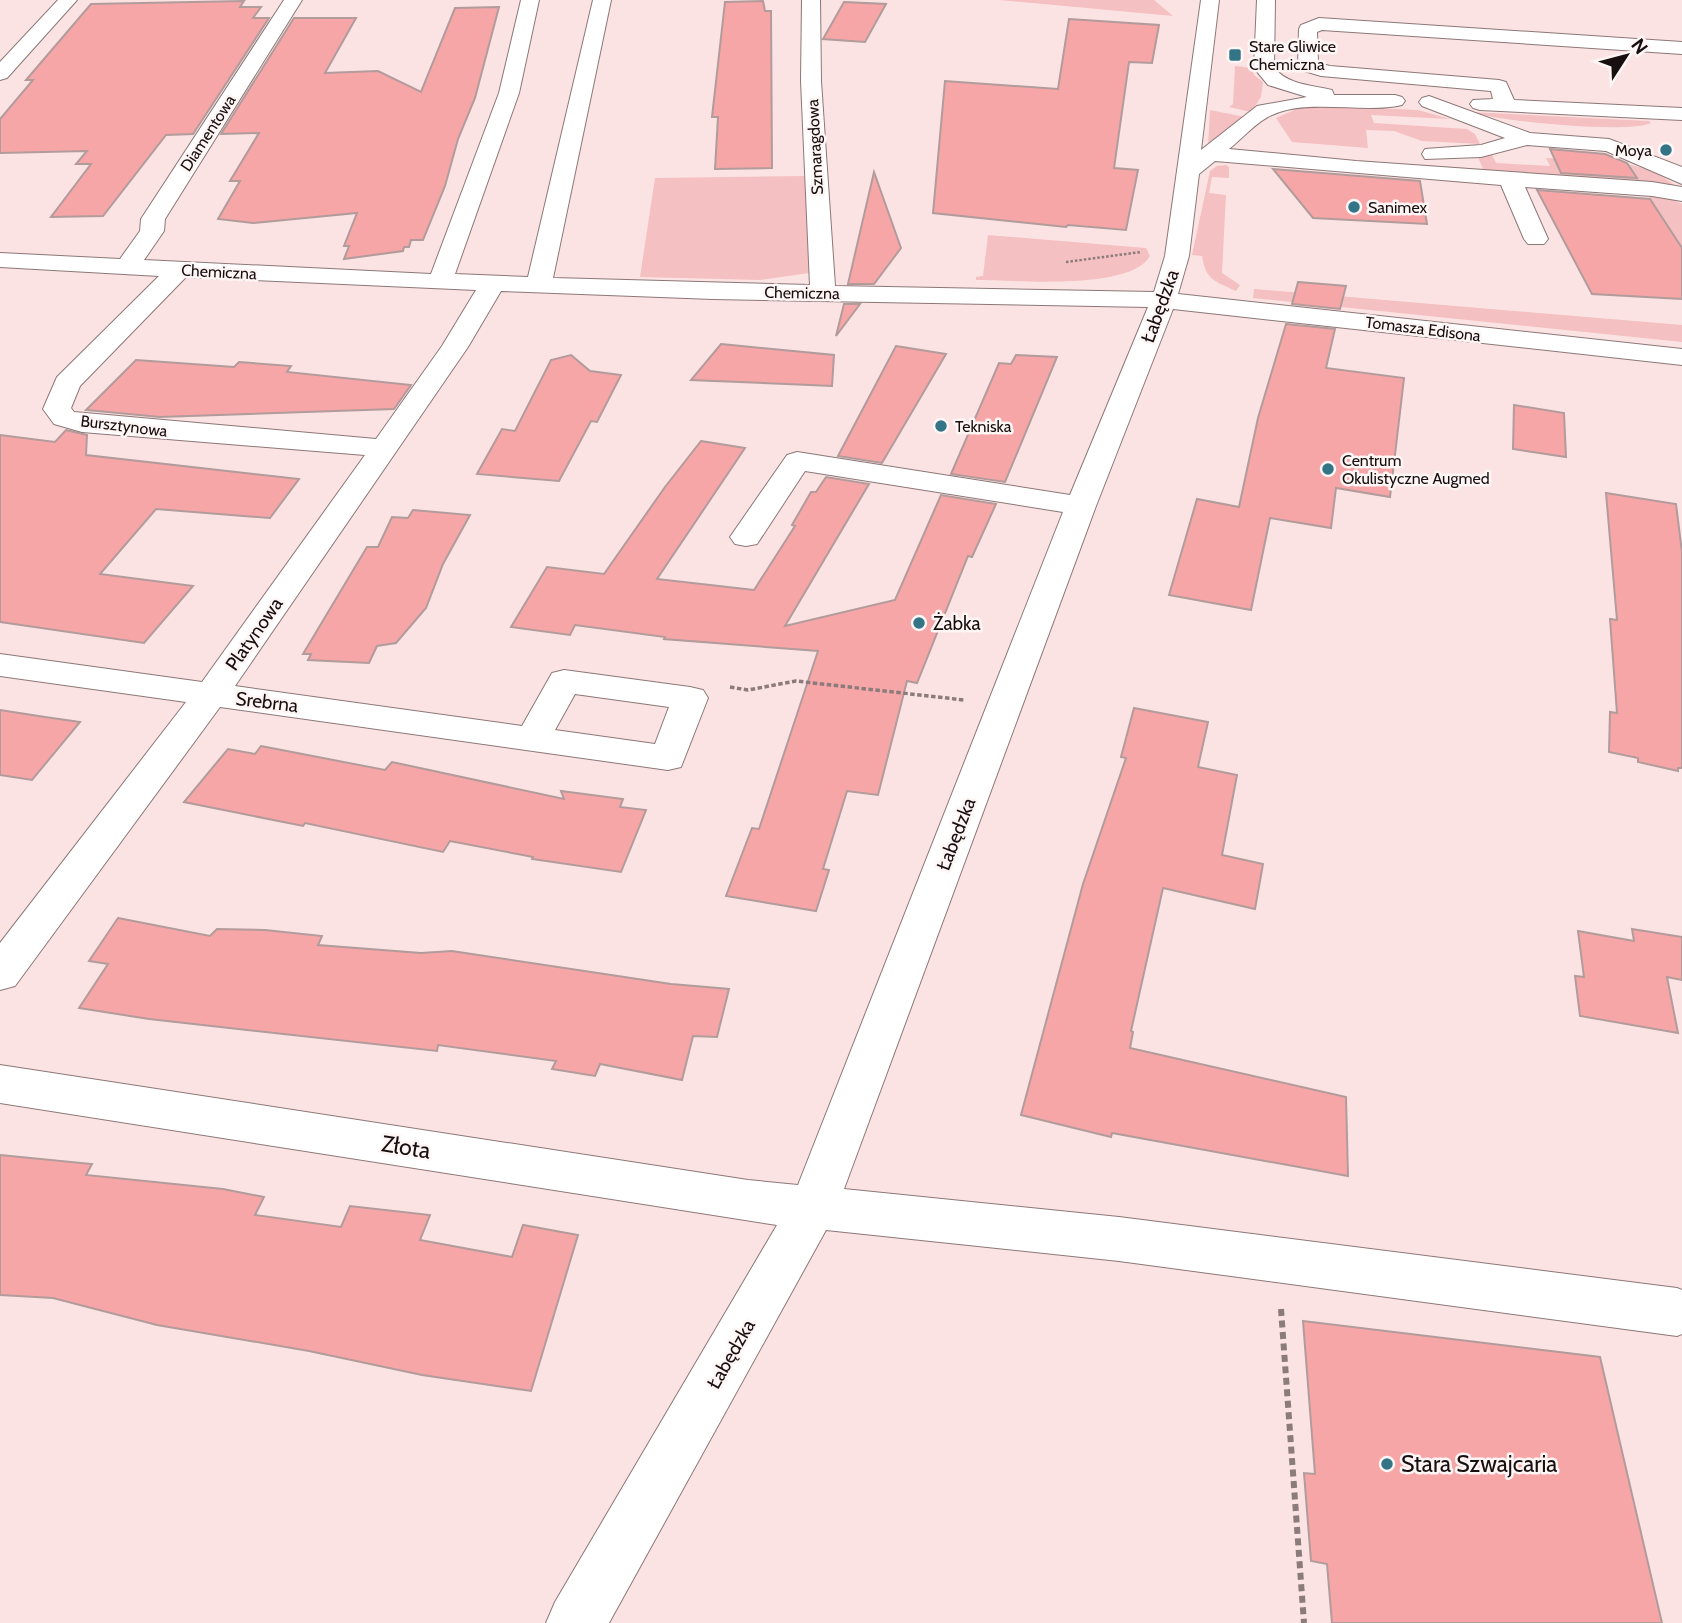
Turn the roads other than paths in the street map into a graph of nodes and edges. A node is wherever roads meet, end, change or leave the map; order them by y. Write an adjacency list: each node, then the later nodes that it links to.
1 (68, 0): 8 (street)
2 (293, 0): 28 (street, Diamentowa)
3 (530, 0): 30 (street)
4 (602, 0): 32 (street)
5 (811, 0): 33 (street, Szmaragdowa)
6 (1210, 0): 22 (street, Łabędzka)
7 (1266, 0): 12 (street)
8 (28, 43): 9 (street); 11 (street)
9 (0, 44)
10 (1682, 48): 15 (street)
11 (0, 74)
12 (1276, 81): 13 (street); 16 (street)
13 (1356, 100): 14 (street); 16 (street)
14 (1429, 102): 15 (street); 19 (street)
15 (1506, 105): 17 (street)
16 (1264, 110): 21 (street)
17 (1682, 114)
18 (1682, 121): 20 (street)
19 (1527, 139): 20 (street); 21 (street)
20 (1617, 141): 23 (street)
21 (1220, 148): 22 (street); 24 (street)
22 (1189, 171): 34 (street, Łabędzka)
23 (1682, 177)
24 (1510, 179): 25 (street); 26 (street)
25 (1682, 194)
26 (1536, 239)
27 (0, 260): 28 (street, Chemiczna)
28 (127, 267): 29 (street, Chemiczna)
29 (180, 270): 30 (street, Chemiczna); 36 (street, Bursztynowa)
30 (439, 281): 31 (street, Chemiczna)
31 (494, 283): 32 (street, Chemiczna); 36 (street, Platynowa)
32 (539, 285): 33 (street, Chemiczna)
33 (823, 293): 34 (street, Chemiczna)
34 (1164, 300): 35 (street, Tomasza Edisona); 37 (street, Łabędzka)
35 (1682, 358)
36 (382, 447): 40 (street, Platynowa)
37 (1081, 506): 38 (street); 44 (street, Łabędzka)
38 (746, 537)
39 (0, 665): 40 (street, Srebrna)
40 (210, 695): 41 (street, Srebrna); 42 (street, Platynowa)
41 (533, 738)
42 (0, 974)
43 (0, 1084): 44 (street, Złota)
44 (813, 1208): 45 (street, Złota); 46 (street, Łabędzka)
45 (1677, 1312)
46 (576, 1623)

